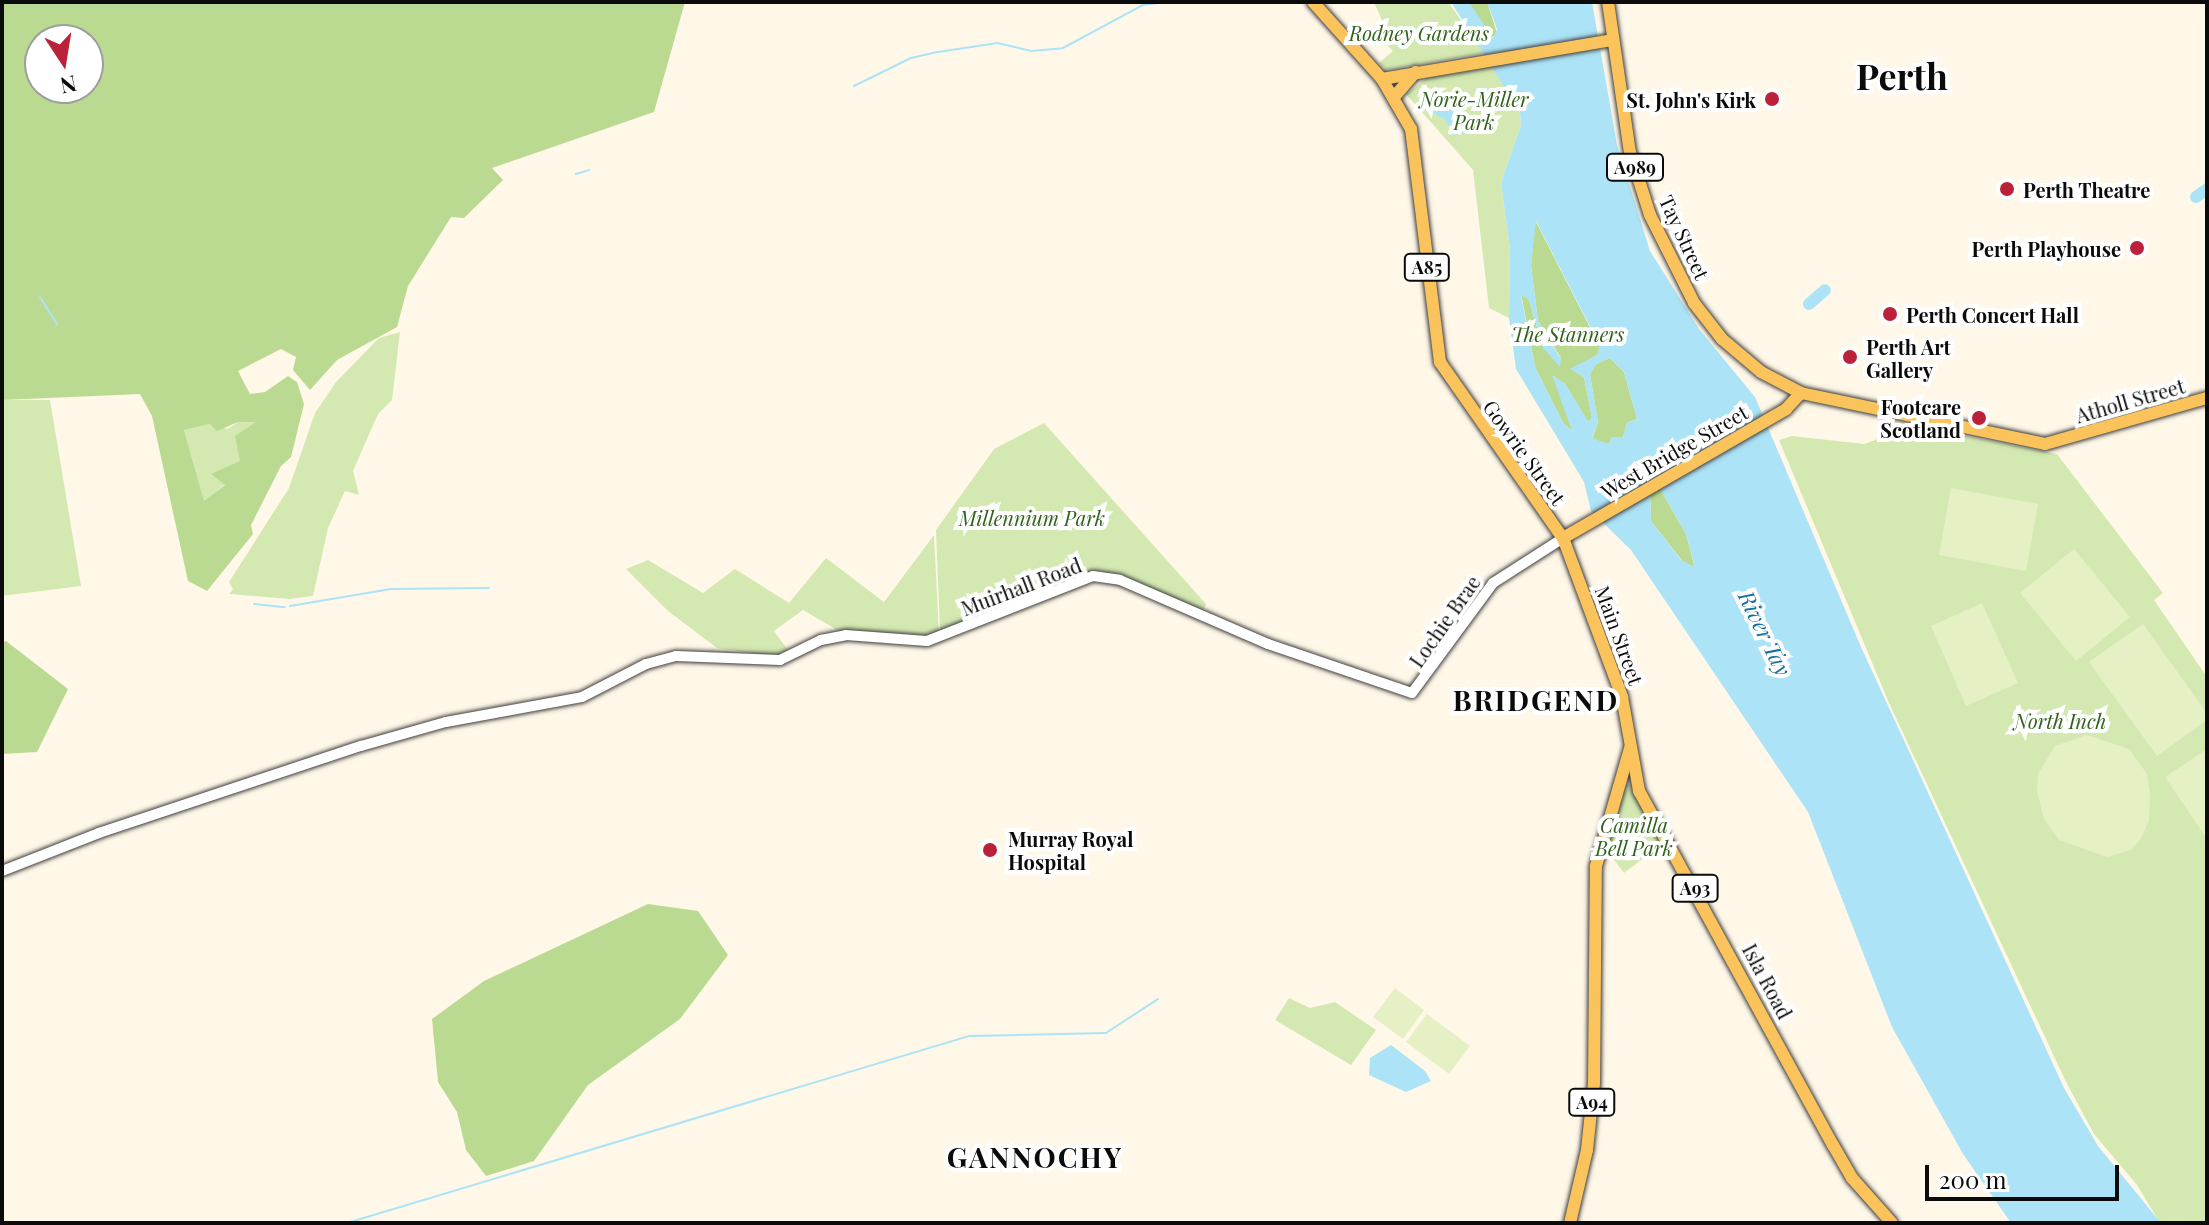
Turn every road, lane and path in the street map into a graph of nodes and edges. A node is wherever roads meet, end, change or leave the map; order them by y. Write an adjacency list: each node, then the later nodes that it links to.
1 (1313, 2): 5 (main road, A85)
2 (1608, 2): 3 (main road, Tay Street / A989)
3 (1607, 41): 4 (main road); 7 (main road, Tay Street / A989)
4 (1416, 72): 5 (main road); 6 (main road)
5 (1382, 79): 6 (main road, A85)
6 (1394, 97): 9 (main road, Gowrie Street / A85)
7 (1801, 393): 8 (main road, Atholl Street / A989); 9 (main road, West Bridge Street)
8 (2207, 398)
9 (1563, 538): 10 (street, Lochie Brae); 11 (main road, Main Street / A93)
10 (1405, 694): 12 (street, Muirhall Road)
11 (1630, 748): 13 (main road, A94); 14 (main road, Isla Road / A93)
12 (2, 871)
13 (1570, 1223)
14 (1892, 1223)

